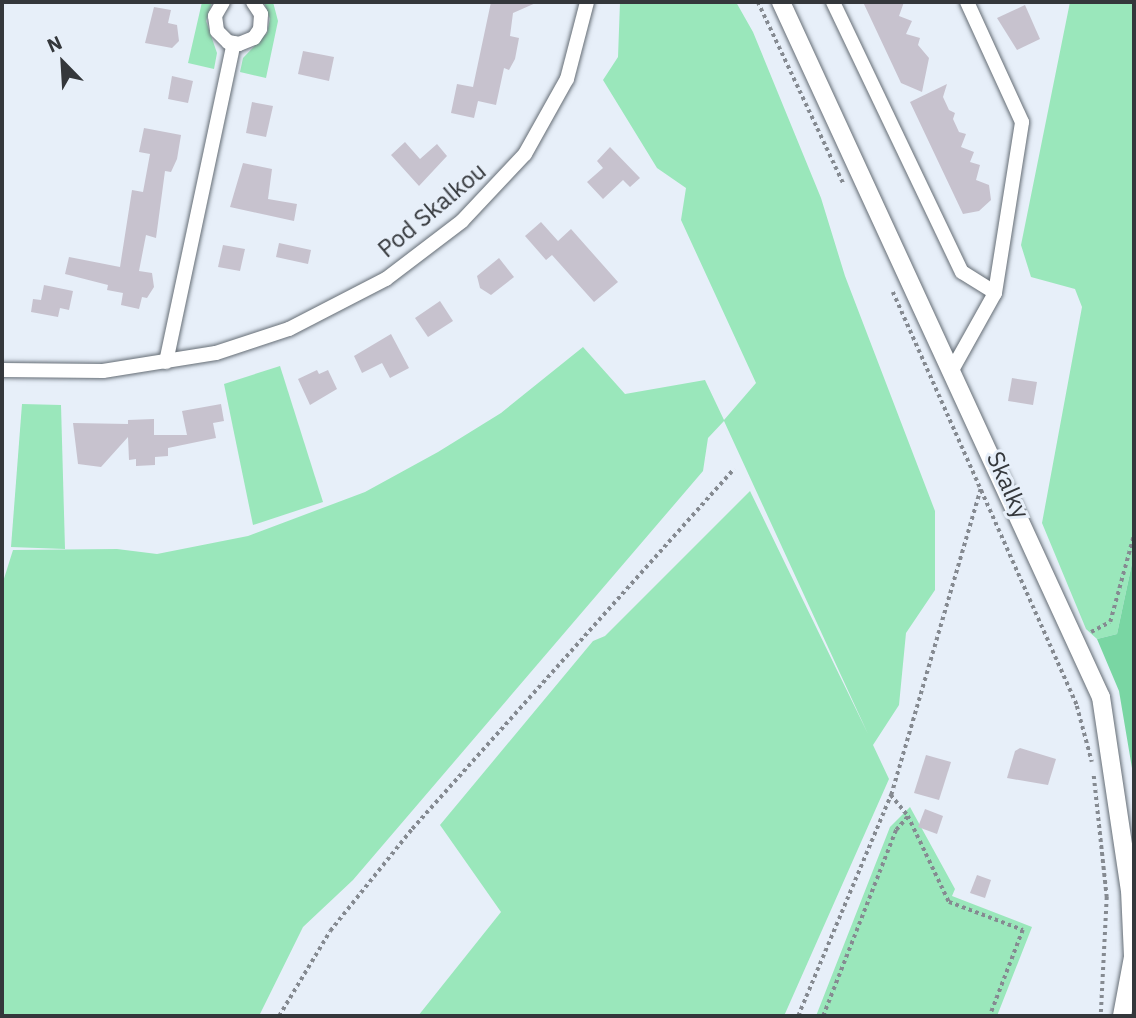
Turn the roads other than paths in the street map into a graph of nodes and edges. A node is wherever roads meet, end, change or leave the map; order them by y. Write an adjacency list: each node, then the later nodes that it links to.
1 (223, 2): 7 (street)
2 (253, 2): 7 (street)
3 (586, 2): 9 (street, Pod Skalkou)
4 (782, 2): 11 (street, Skalky)
5 (833, 2): 8 (street)
6 (967, 2): 8 (street)
7 (234, 43): 9 (street)
8 (995, 293): 11 (street)
9 (166, 362): 10 (street, Pod Skalkou)
10 (2, 369)
11 (952, 370): 12 (street, Skalky)
12 (1122, 1016)

